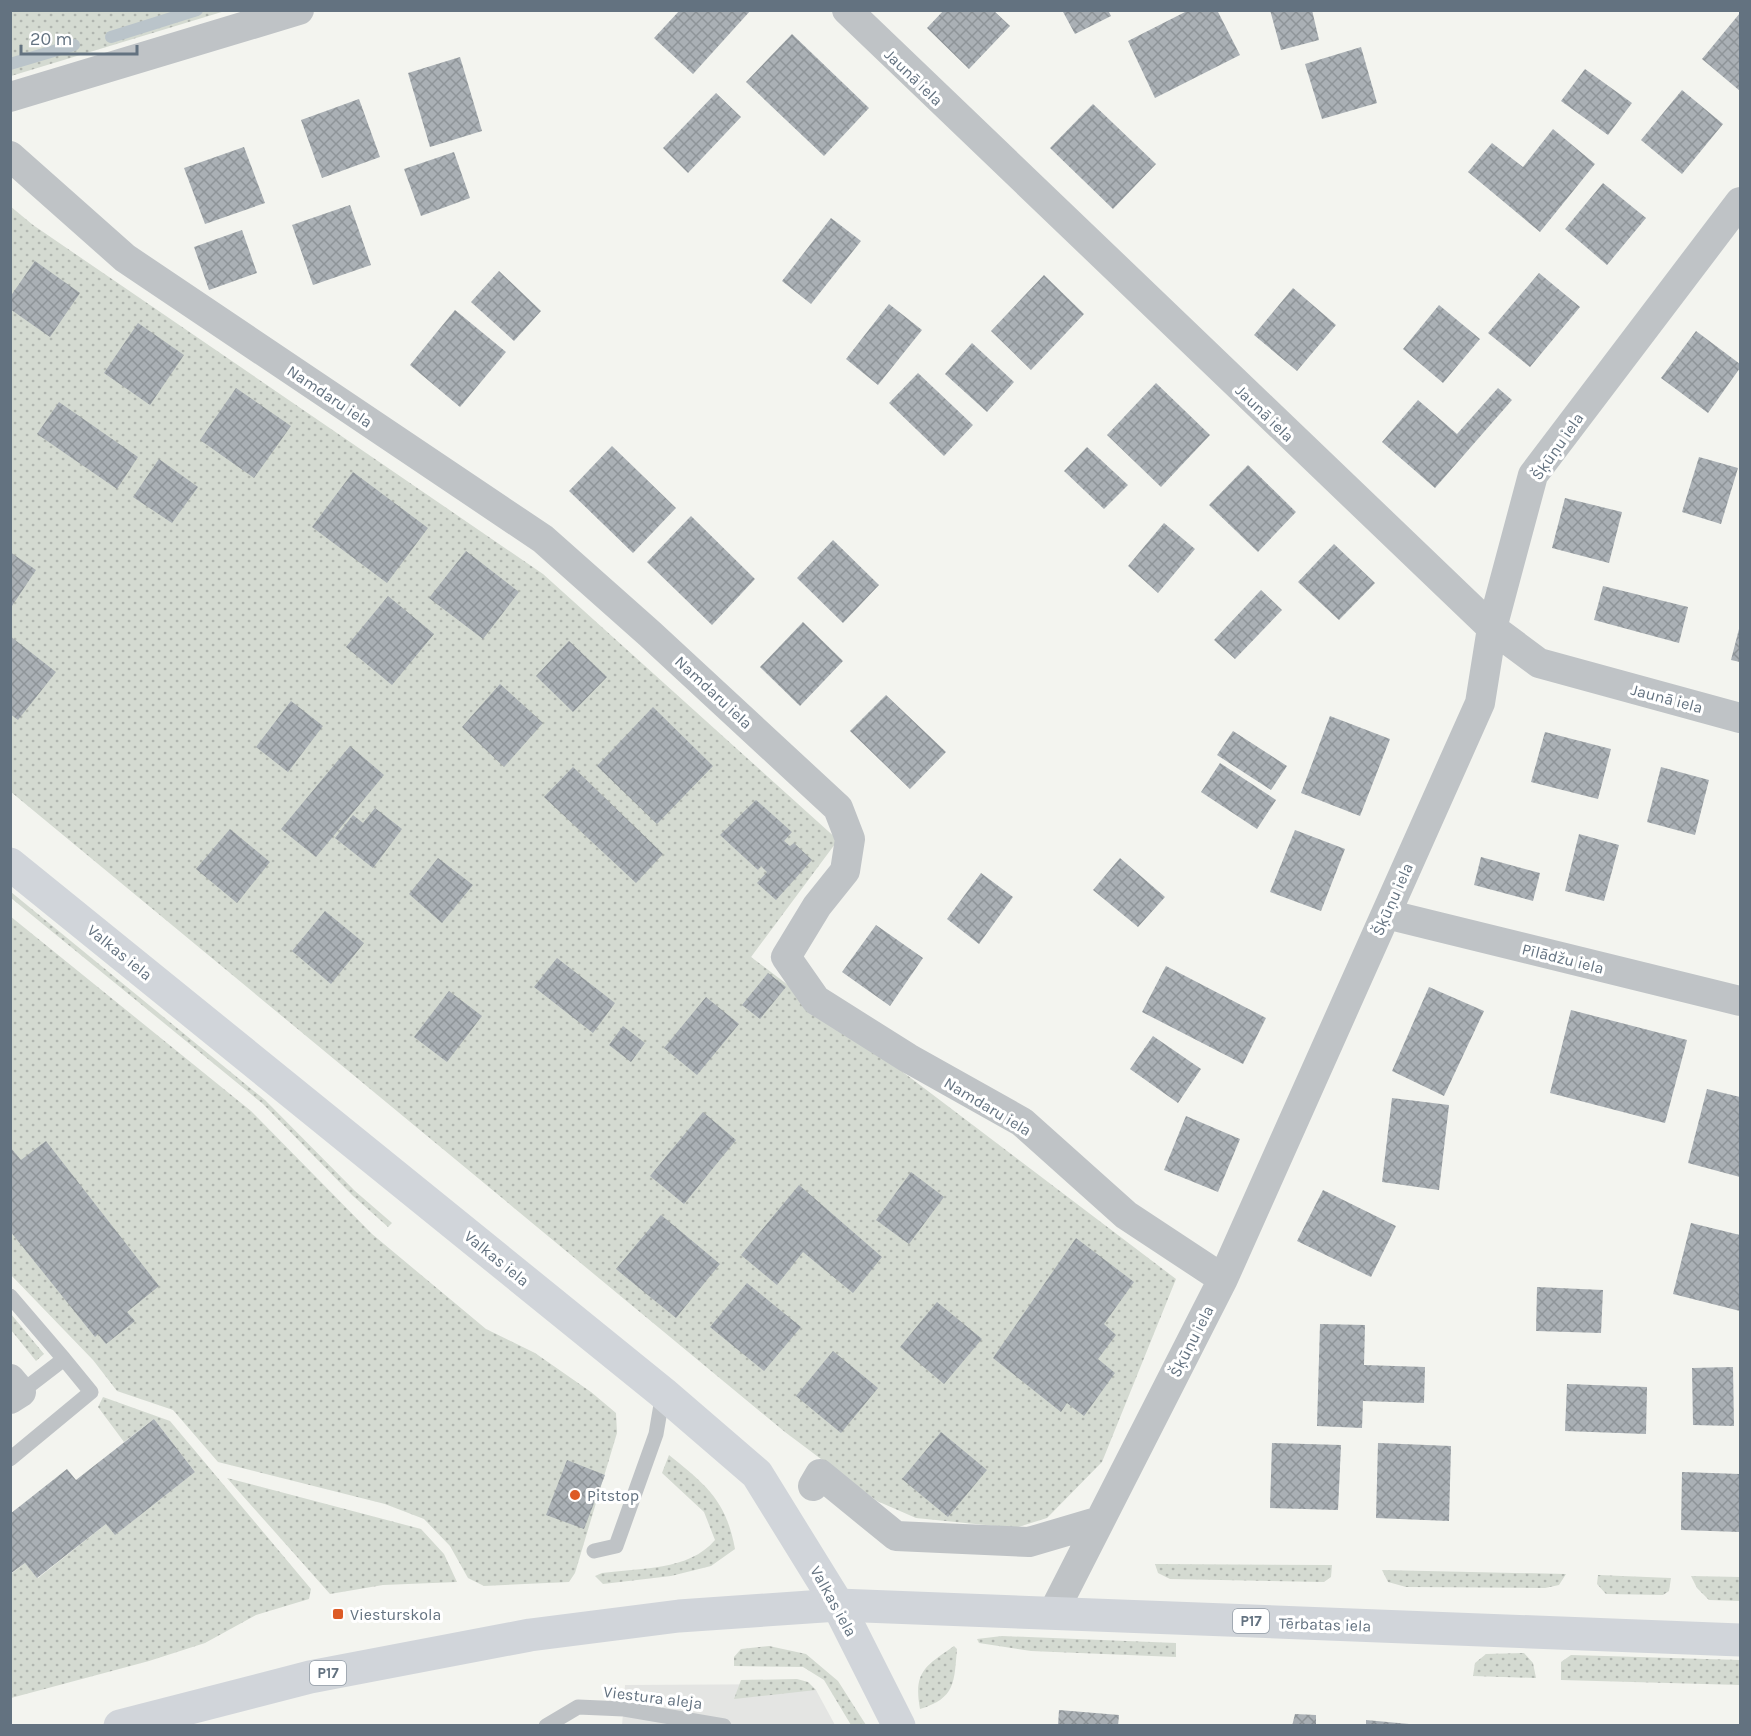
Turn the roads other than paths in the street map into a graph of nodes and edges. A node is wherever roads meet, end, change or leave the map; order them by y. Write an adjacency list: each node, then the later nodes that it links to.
1 (299, 10): 3 (street)
2 (847, 10): 6 (street, Jaunā iela)
3 (10, 97)
4 (10, 156): 11 (street, Namdaru iela)
5 (1740, 202): 6 (street, Šķūņu iela)
6 (1491, 628): 7 (street, Jaunā iela); 9 (street, Šķūņu iela)
7 (1740, 718)
8 (10, 864): 15 (main road, Valkas iela)
9 (1386, 914): 10 (street, Pīlādžu iela); 11 (street, Šķūņu iela)
10 (1740, 1001)
11 (1223, 1279): 18 (street, Šķūņu iela)
12 (10, 1296): 13 (lane)
13 (64, 1359): 14 (lane); 16 (lane)
14 (14, 1390)
15 (663, 1393): 19 (lane); 20 (main road, Valkas iela)
16 (10, 1459)
17 (813, 1486): 18 (street)
18 (1097, 1522): 21 (street, Šķūņu iela)
19 (594, 1551)
20 (838, 1605): 21 (main road, Tērbatas iela / P17); 23 (main road, P17); 26 (main road, Valkas iela)
21 (1053, 1613): 22 (main road, Tērbatas iela / P17)
22 (1740, 1640)
23 (120, 1725)
24 (546, 1725): 25 (lane, Viestura aleja)
25 (724, 1725)
26 (899, 1725)

